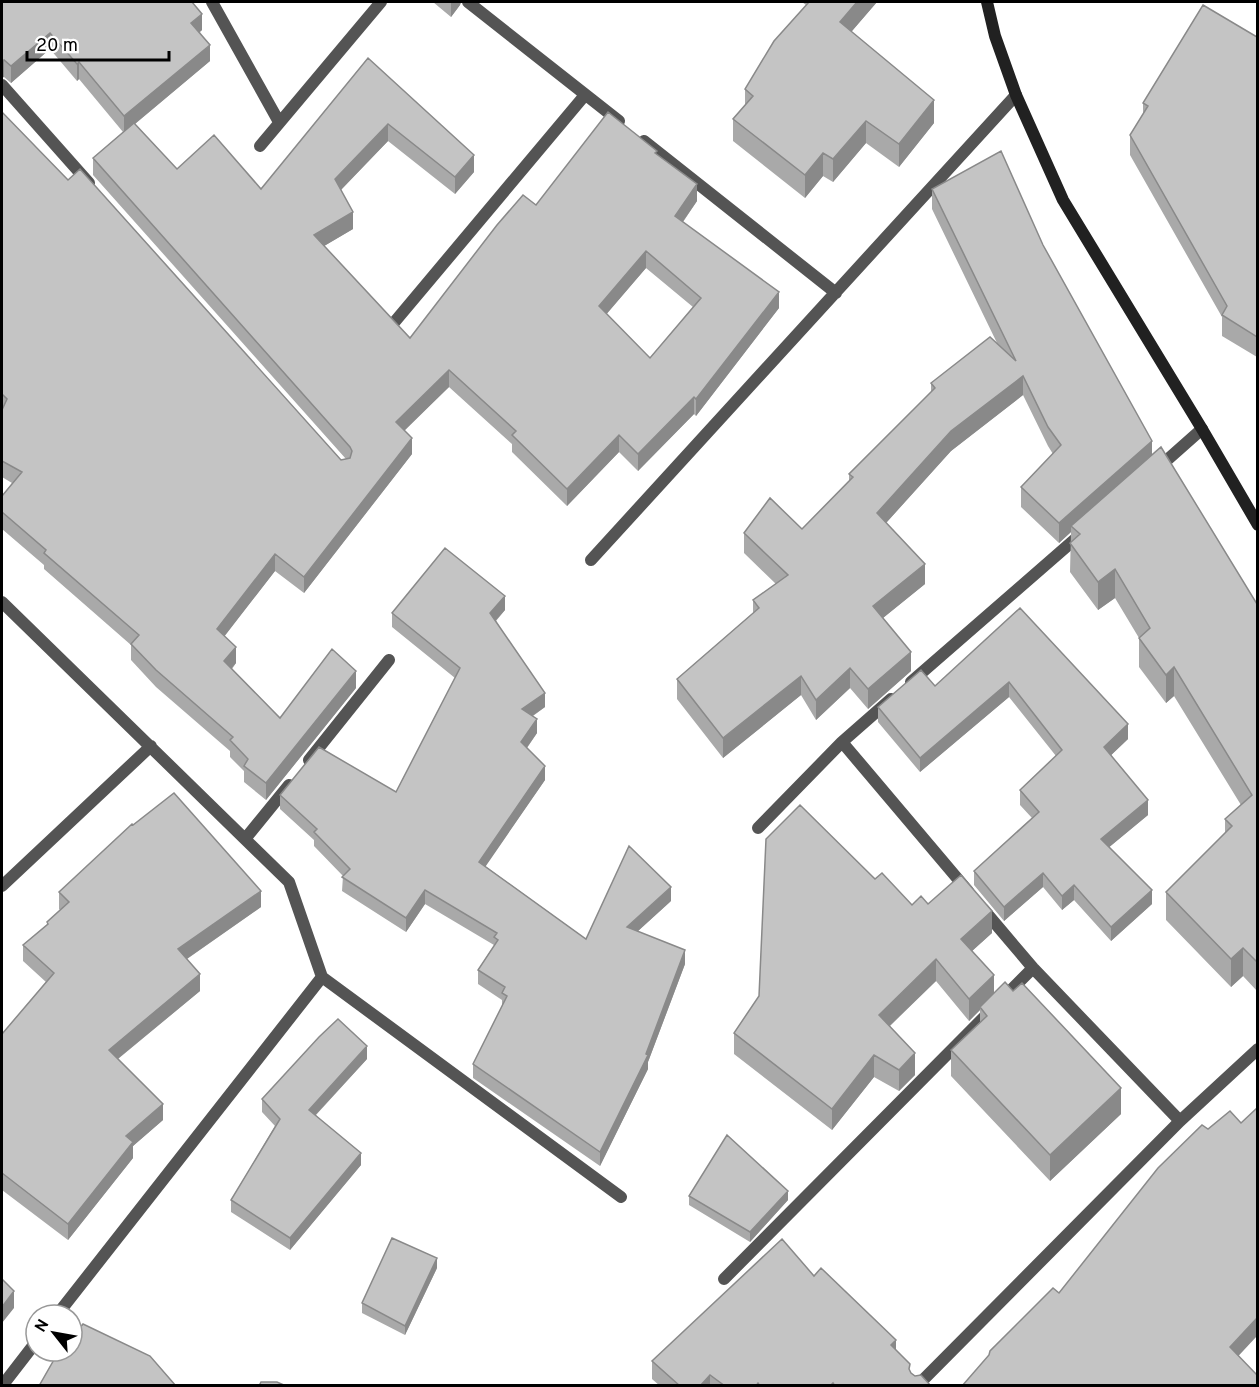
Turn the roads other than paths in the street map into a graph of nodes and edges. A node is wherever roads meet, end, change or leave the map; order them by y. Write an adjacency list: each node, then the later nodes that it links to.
1 (212, 2): 8 (street)
2 (381, 2): 8 (street)
3 (468, 2): 6 (street)
4 (987, 2): 7 (main road)
5 (2, 85): 10 (street)
6 (585, 95): 11 (street); 12 (street)
7 (1016, 95): 11 (street); 13 (main road)
8 (279, 122): 9 (street)
9 (260, 146)
10 (97, 192)
11 (836, 293): 17 (street)
12 (392, 325)
13 (1202, 429): 14 (street); 16 (main road)
14 (1148, 476)
15 (1094, 523): 20 (street)
16 (1257, 525)
17 (591, 560)
18 (2, 602): 21 (street)
19 (389, 660): 23 (street)
20 (842, 742): 22 (street); 25 (street)
21 (151, 746): 23 (street); 24 (street)
22 (758, 828)
23 (245, 839): 26 (street)
24 (2, 886)
25 (1033, 968): 28 (street); 30 (street)
26 (322, 977): 29 (street); 31 (street)
27 (1257, 1049): 28 (street)
28 (1180, 1121): 34 (street)
29 (621, 1197)
30 (724, 1279)
31 (66, 1303)
32 (24, 1358): 33 (street)
33 (2, 1386)
34 (917, 1386)

